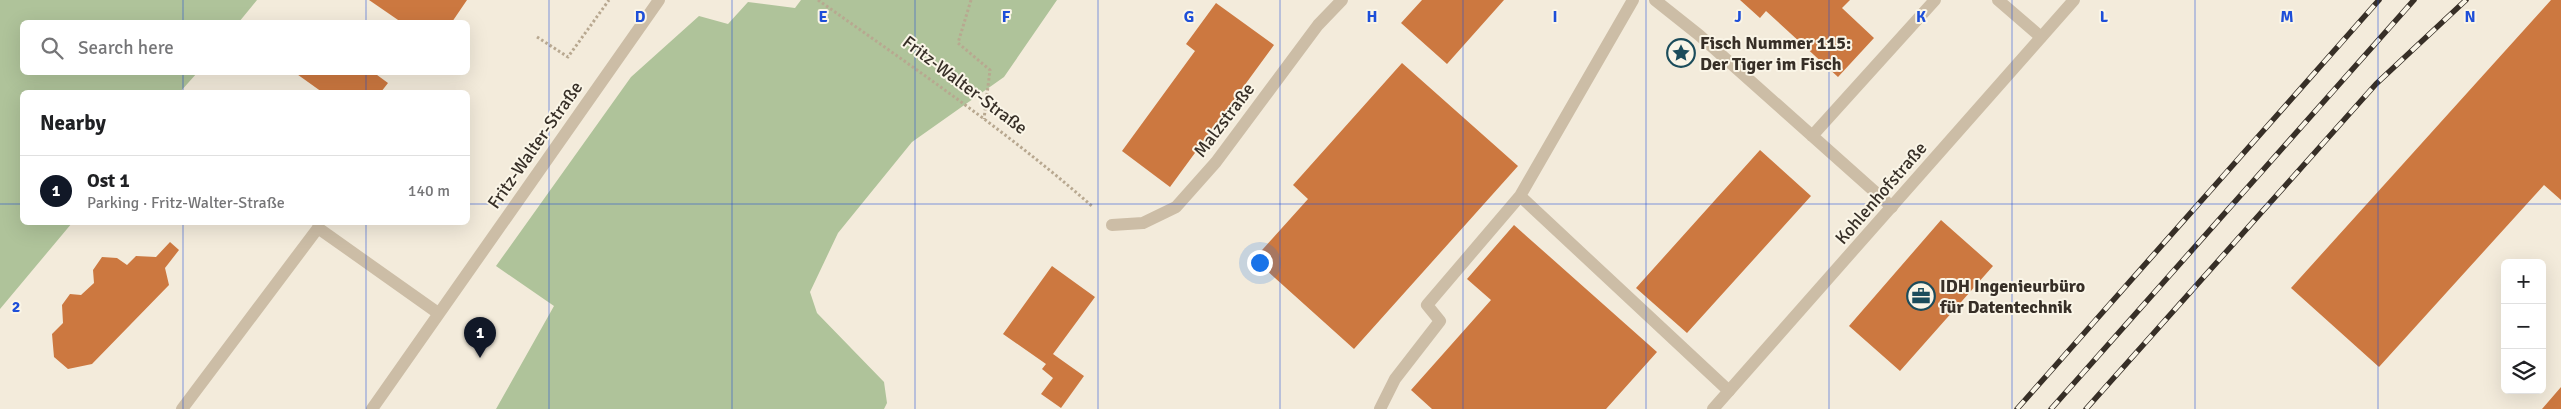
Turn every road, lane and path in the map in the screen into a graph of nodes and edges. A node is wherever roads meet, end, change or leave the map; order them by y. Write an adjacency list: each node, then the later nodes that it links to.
1 (609, 0): 11 (path)
2 (659, 0): 18 (street, Fritz-Walter-Straße)
3 (818, 0): 13 (path, Fritz-Walter-Straße)
4 (971, 0): 13 (path)
5 (1342, 0): 17 (street, Malzstraße)
6 (1633, 0): 15 (street)
7 (1655, 0): 14 (street)
8 (1935, 0): 14 (street)
9 (1998, 0): 12 (street)
10 (2074, 0): 12 (street, Kohlenhofstraße)
11 (537, 37)
12 (2041, 38): 16 (street, Kohlenhofstraße)
13 (984, 119): 17 (path, Fritz-Walter-Straße)
14 (1812, 136): 16 (street)
15 (1520, 196): 19 (street); 22 (street)
16 (1892, 207): 19 (street, Kohlenhofstraße)
17 (1112, 224)
18 (438, 312): 20 (street); 21 (street, Fritz-Walter-Straße)
19 (1729, 391): 23 (street, Kohlenhofstraße)
20 (182, 409)
21 (372, 409)
22 (1380, 409)
23 (1714, 409)

